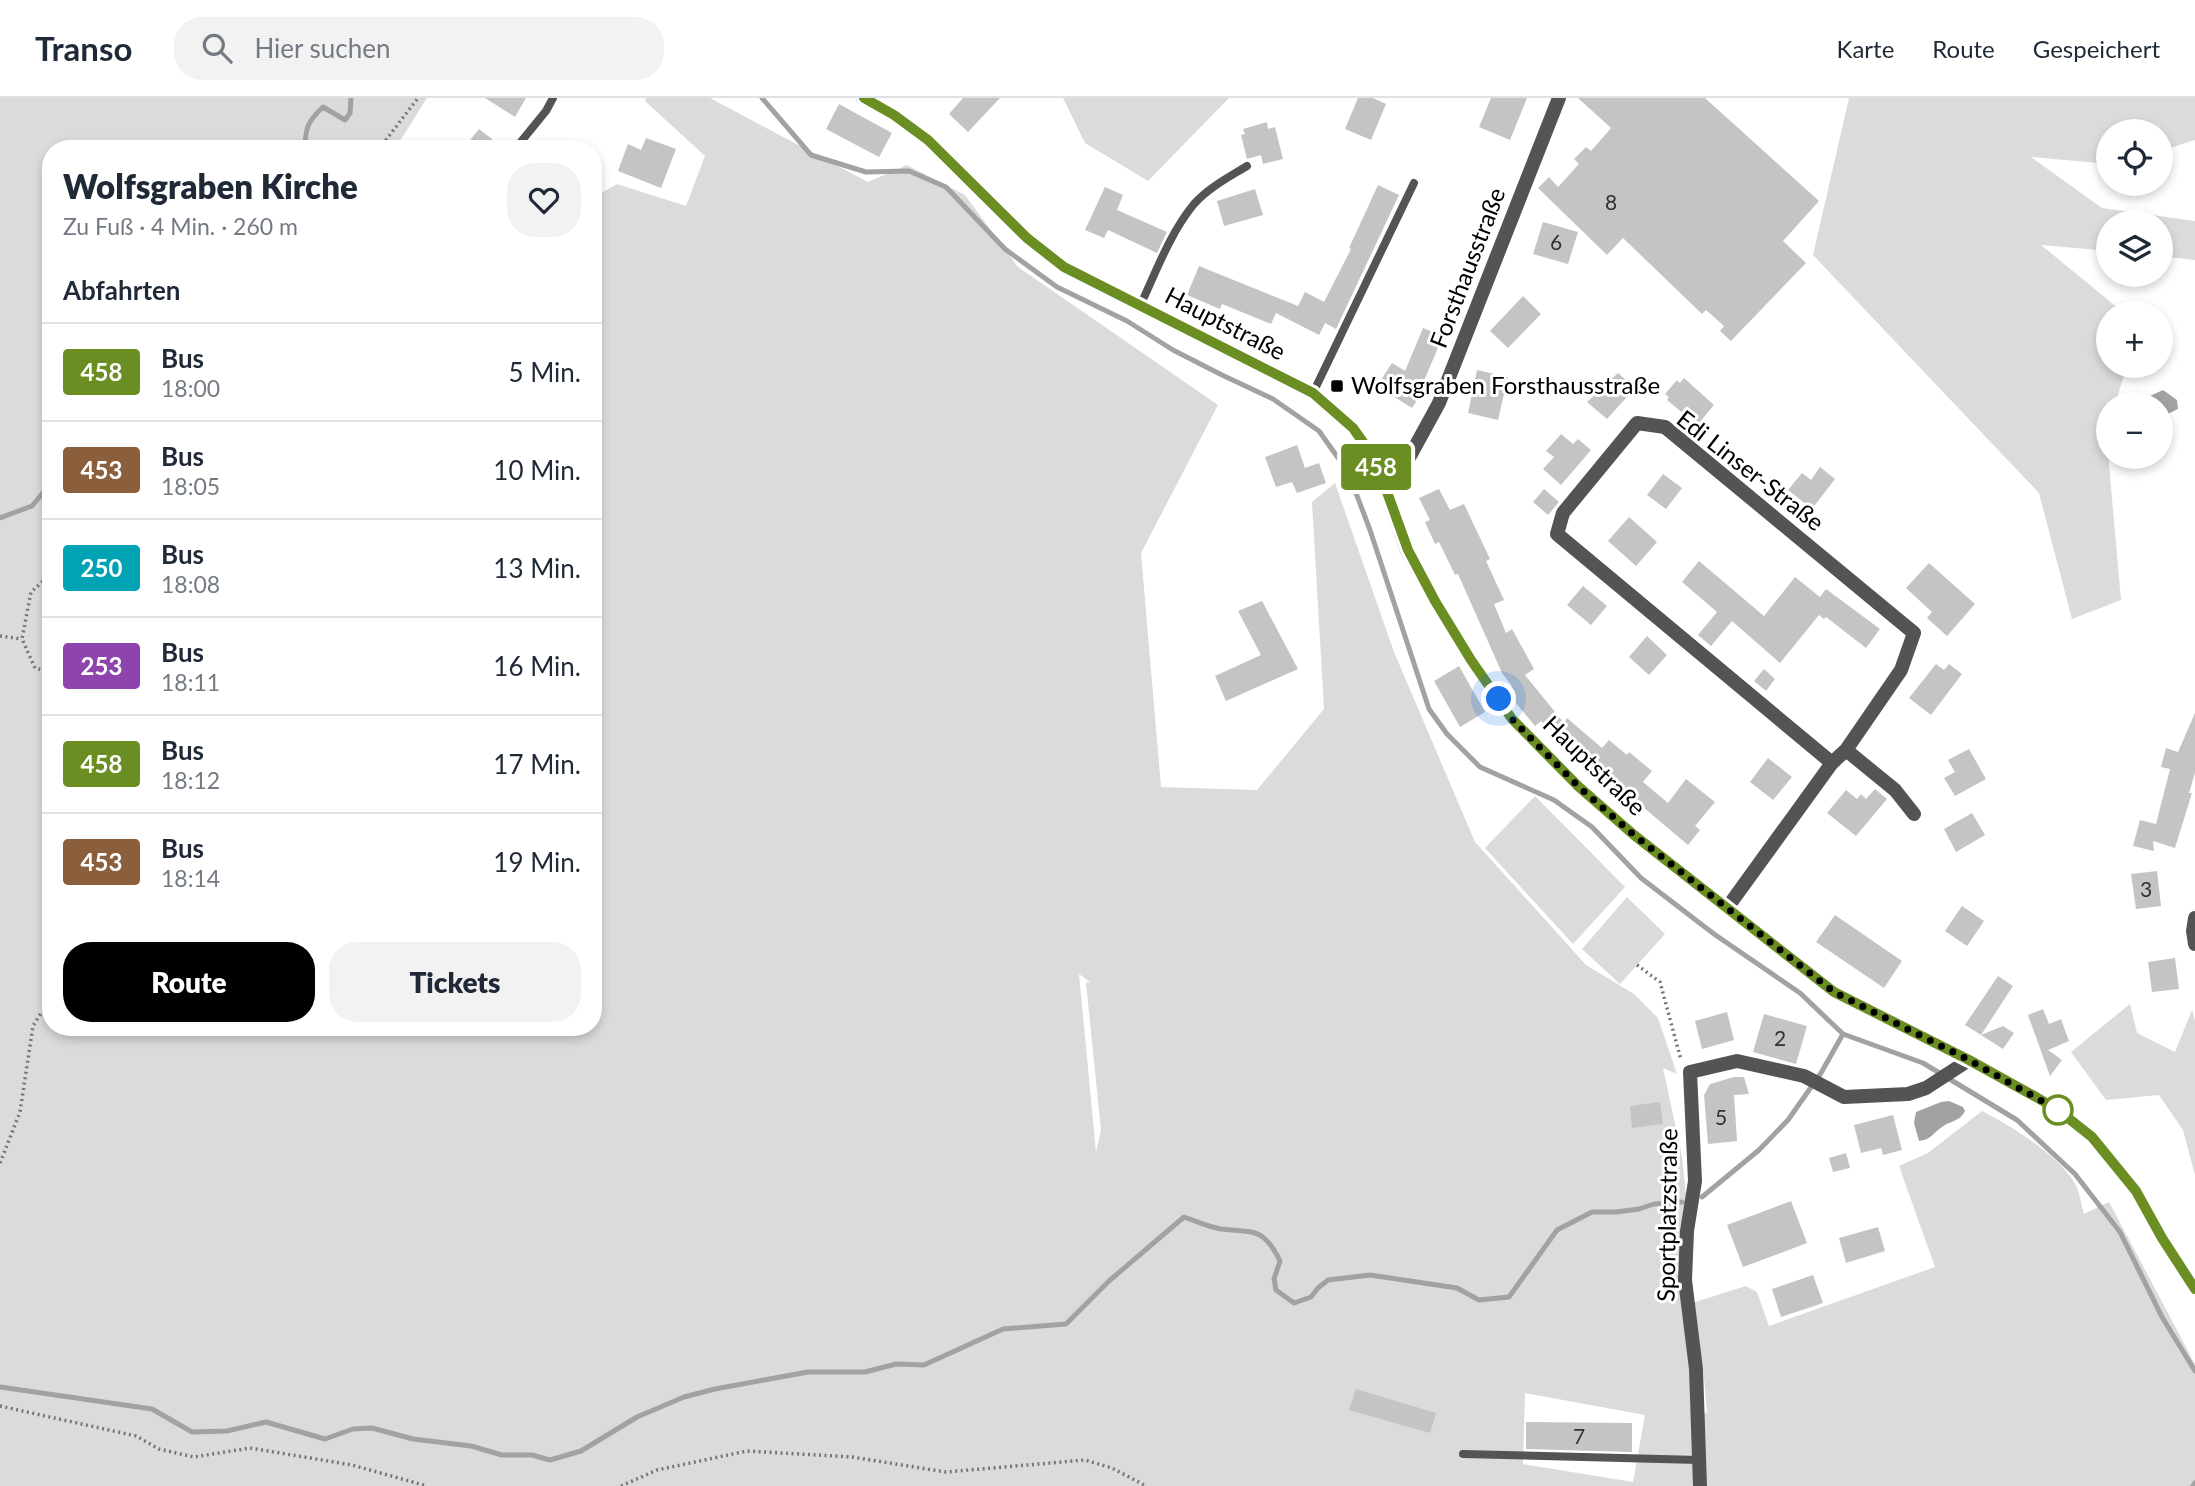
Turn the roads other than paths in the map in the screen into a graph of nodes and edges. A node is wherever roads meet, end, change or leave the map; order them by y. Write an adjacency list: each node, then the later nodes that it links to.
1 (553, 98): 4 (lane)
2 (863, 98): 7 (main road, Hauptstraße)
3 (1559, 98): 9 (street, Forsthausstraße)
4 (522, 140)
5 (1247, 166): 7 (lane)
6 (1414, 183): 8 (lane)
7 (1140, 306): 8 (main road, Hauptstraße)
8 (1313, 393): 9 (main road, Hauptstraße)
9 (1383, 481): 13 (main road, Hauptstraße)
10 (1846, 750): 11 (street, Edi Linser-Straße); 11 (street, Edi Linser-Straße); 12 (street)
11 (1832, 763): 13 (street, Edi Linser-Straße)
12 (1914, 814)
13 (1727, 908): 16 (main road, Hauptstraße)
14 (2195, 918): 15 (street)
15 (2195, 944)
16 (1969, 1060): 17 (main road, Hauptstraße); 19 (street, Sportplatzstraße)
17 (2195, 1289)
18 (1464, 1454): 19 (lane)
19 (1699, 1460): 20 (street, Sportplatzstraße)
20 (1700, 1486)

